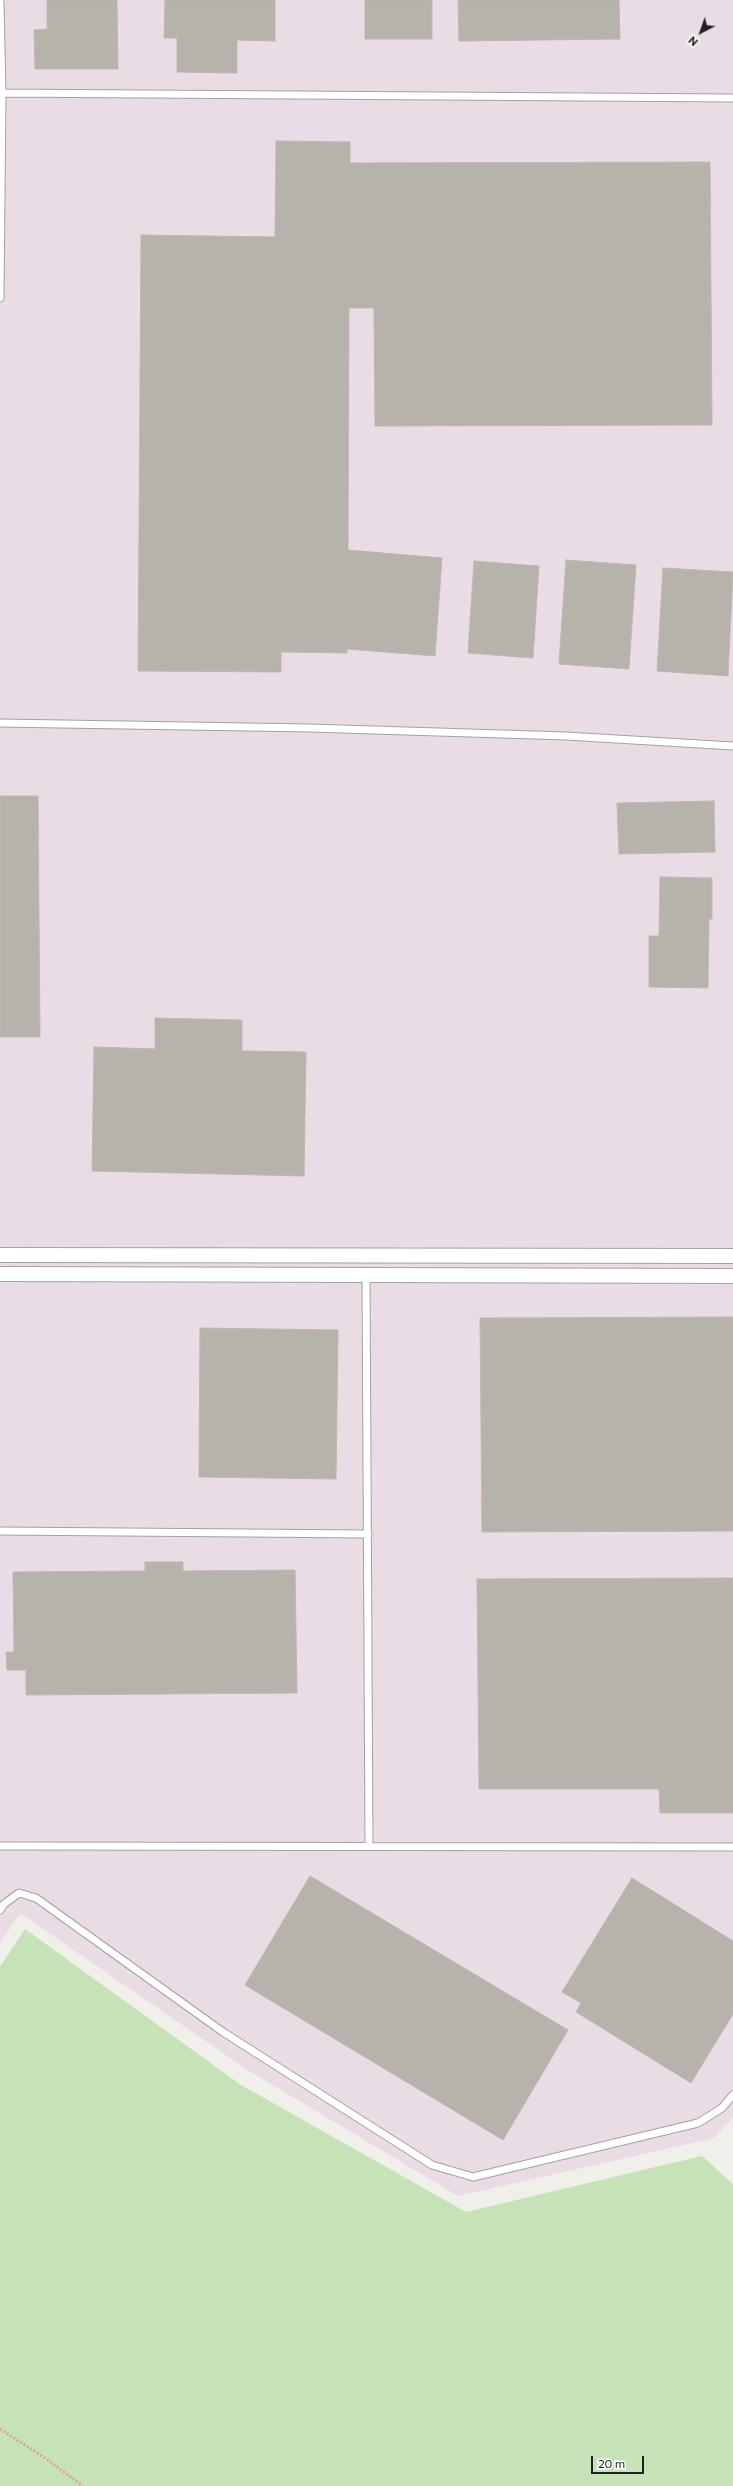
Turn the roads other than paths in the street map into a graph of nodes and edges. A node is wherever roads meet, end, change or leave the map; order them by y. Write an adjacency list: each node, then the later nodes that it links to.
1 (0, 2): 2 (lane)
2 (1, 93): 3 (lane); 4 (lane)
3 (733, 98)
4 (0, 298)
5 (0, 723): 6 (lane)
6 (733, 746)
7 (0, 1255): 8 (street)
8 (733, 1256)
9 (0, 1274): 10 (street)
10 (366, 1274): 11 (street); 13 (lane)
11 (733, 1276)
12 (0, 1531): 13 (lane)
13 (368, 1534): 15 (lane)
14 (0, 1846): 15 (lane)
15 (369, 1847): 16 (lane)
16 (733, 1847)
17 (0, 1910): 18 (lane)
18 (733, 2095)

